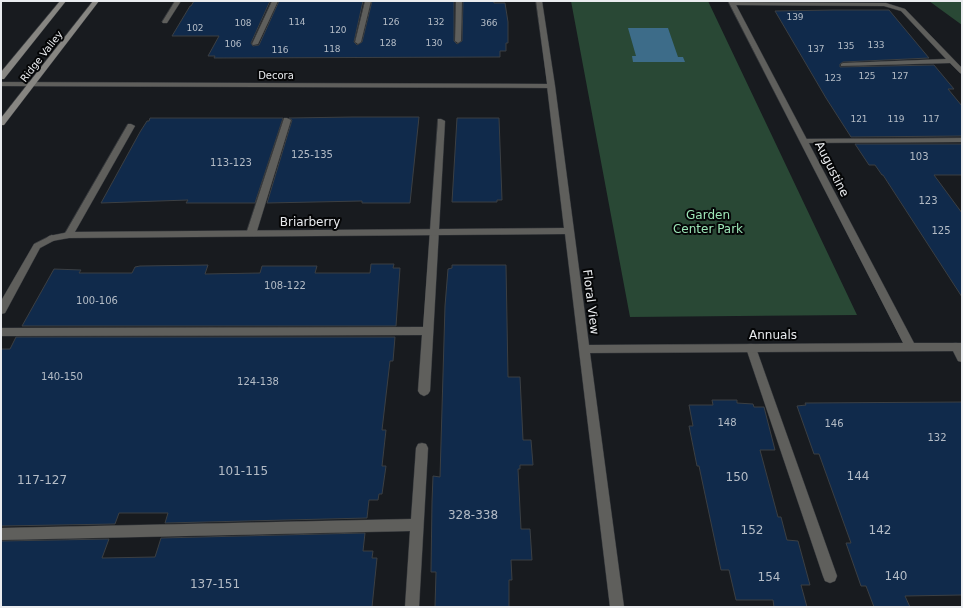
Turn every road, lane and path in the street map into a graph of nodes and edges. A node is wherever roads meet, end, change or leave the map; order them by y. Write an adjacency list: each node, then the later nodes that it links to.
1 (63, 1): 16 (main road, Ridge Valley)
2 (96, 1): 18 (main road, Ridge Valley)
3 (178, 1): 9 (street)
4 (275, 1): 12 (street)
5 (368, 1): 11 (street)
6 (459, 1): 10 (street)
7 (539, 1): 19 (street, Floral View)
8 (732, 2): 13 (street); 25 (street, Augustine)
9 (165, 22)
10 (458, 41)
11 (358, 42)
12 (255, 44)
13 (951, 61): 14 (street); 15 (street)
14 (842, 65)
15 (962, 72)
16 (1, 77)
17 (1, 84): 18 (street, Decora)
18 (31, 85): 19 (street, Decora); 22 (main road, Ridge Valley)
19 (551, 86): 27 (street, Floral View)
20 (287, 120): 28 (street)
21 (441, 122): 26 (street)
22 (1, 123)
23 (131, 126): 29 (street)
24 (962, 140): 25 (street)
25 (804, 141): 36 (street, Augustine)
26 (435, 232): 27 (street, Briarberry); 28 (street, Briarberry); 31 (street)
27 (569, 232): 34 (street, Floral View)
28 (251, 234): 29 (street, Briarberry)
29 (69, 235): 30 (street, Briarberry)
30 (1, 310)
31 (428, 331): 32 (street); 38 (street)
32 (1, 332)
33 (959, 347): 36 (street, Annuals); 37 (street)
34 (584, 348): 35 (street, Annuals); 44 (street, Floral View)
35 (751, 348): 36 (street, Annuals); 42 (street)
36 (911, 348)
37 (962, 358)
38 (424, 391)
39 (422, 448): 40 (street)
40 (417, 525): 41 (street); 43 (street)
41 (1, 534)
42 (830, 576)
43 (412, 607)
44 (617, 607)

